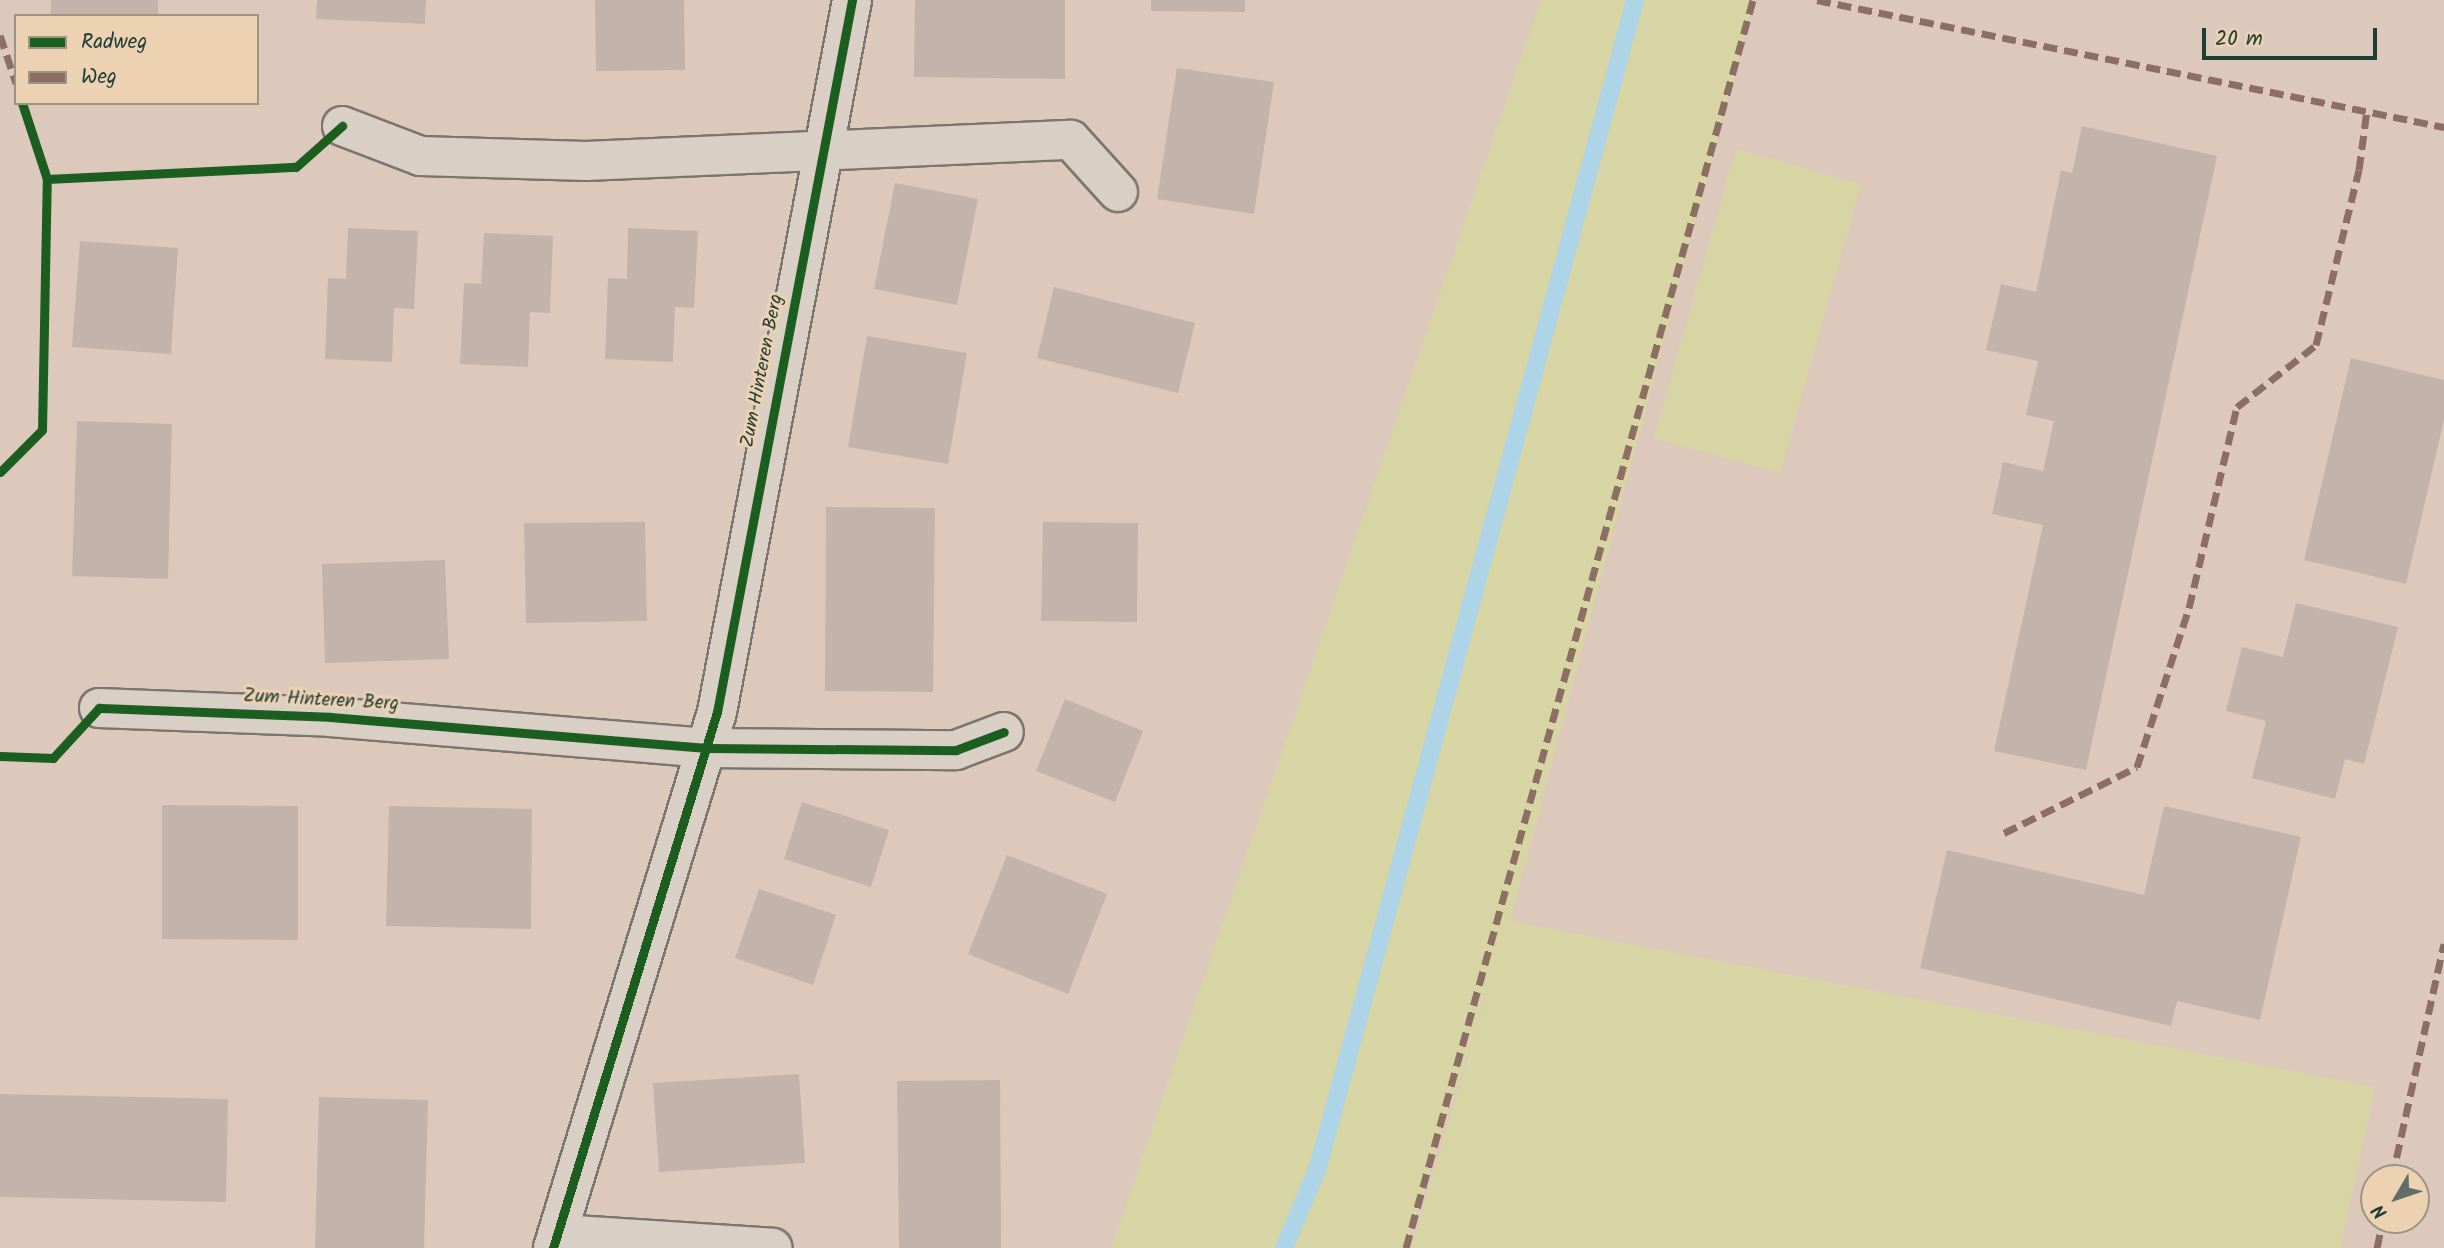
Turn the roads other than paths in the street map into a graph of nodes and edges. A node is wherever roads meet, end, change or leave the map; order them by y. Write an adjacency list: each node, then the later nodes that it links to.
1 (852, 0): 3 (street, Zum Hinteren Berg)
2 (342, 126): 3 (street)
3 (822, 149): 4 (street); 7 (street, Zum Hinteren Berg)
4 (1118, 192)
5 (99, 708): 7 (street, Zum Hinteren Berg)
6 (1004, 732): 7 (street, Zum Hinteren Berg)
7 (707, 748): 8 (street, Zum Hinteren Berg)
8 (556, 1241): 9 (street, Zum Hinteren Berg)
9 (773, 1248)

